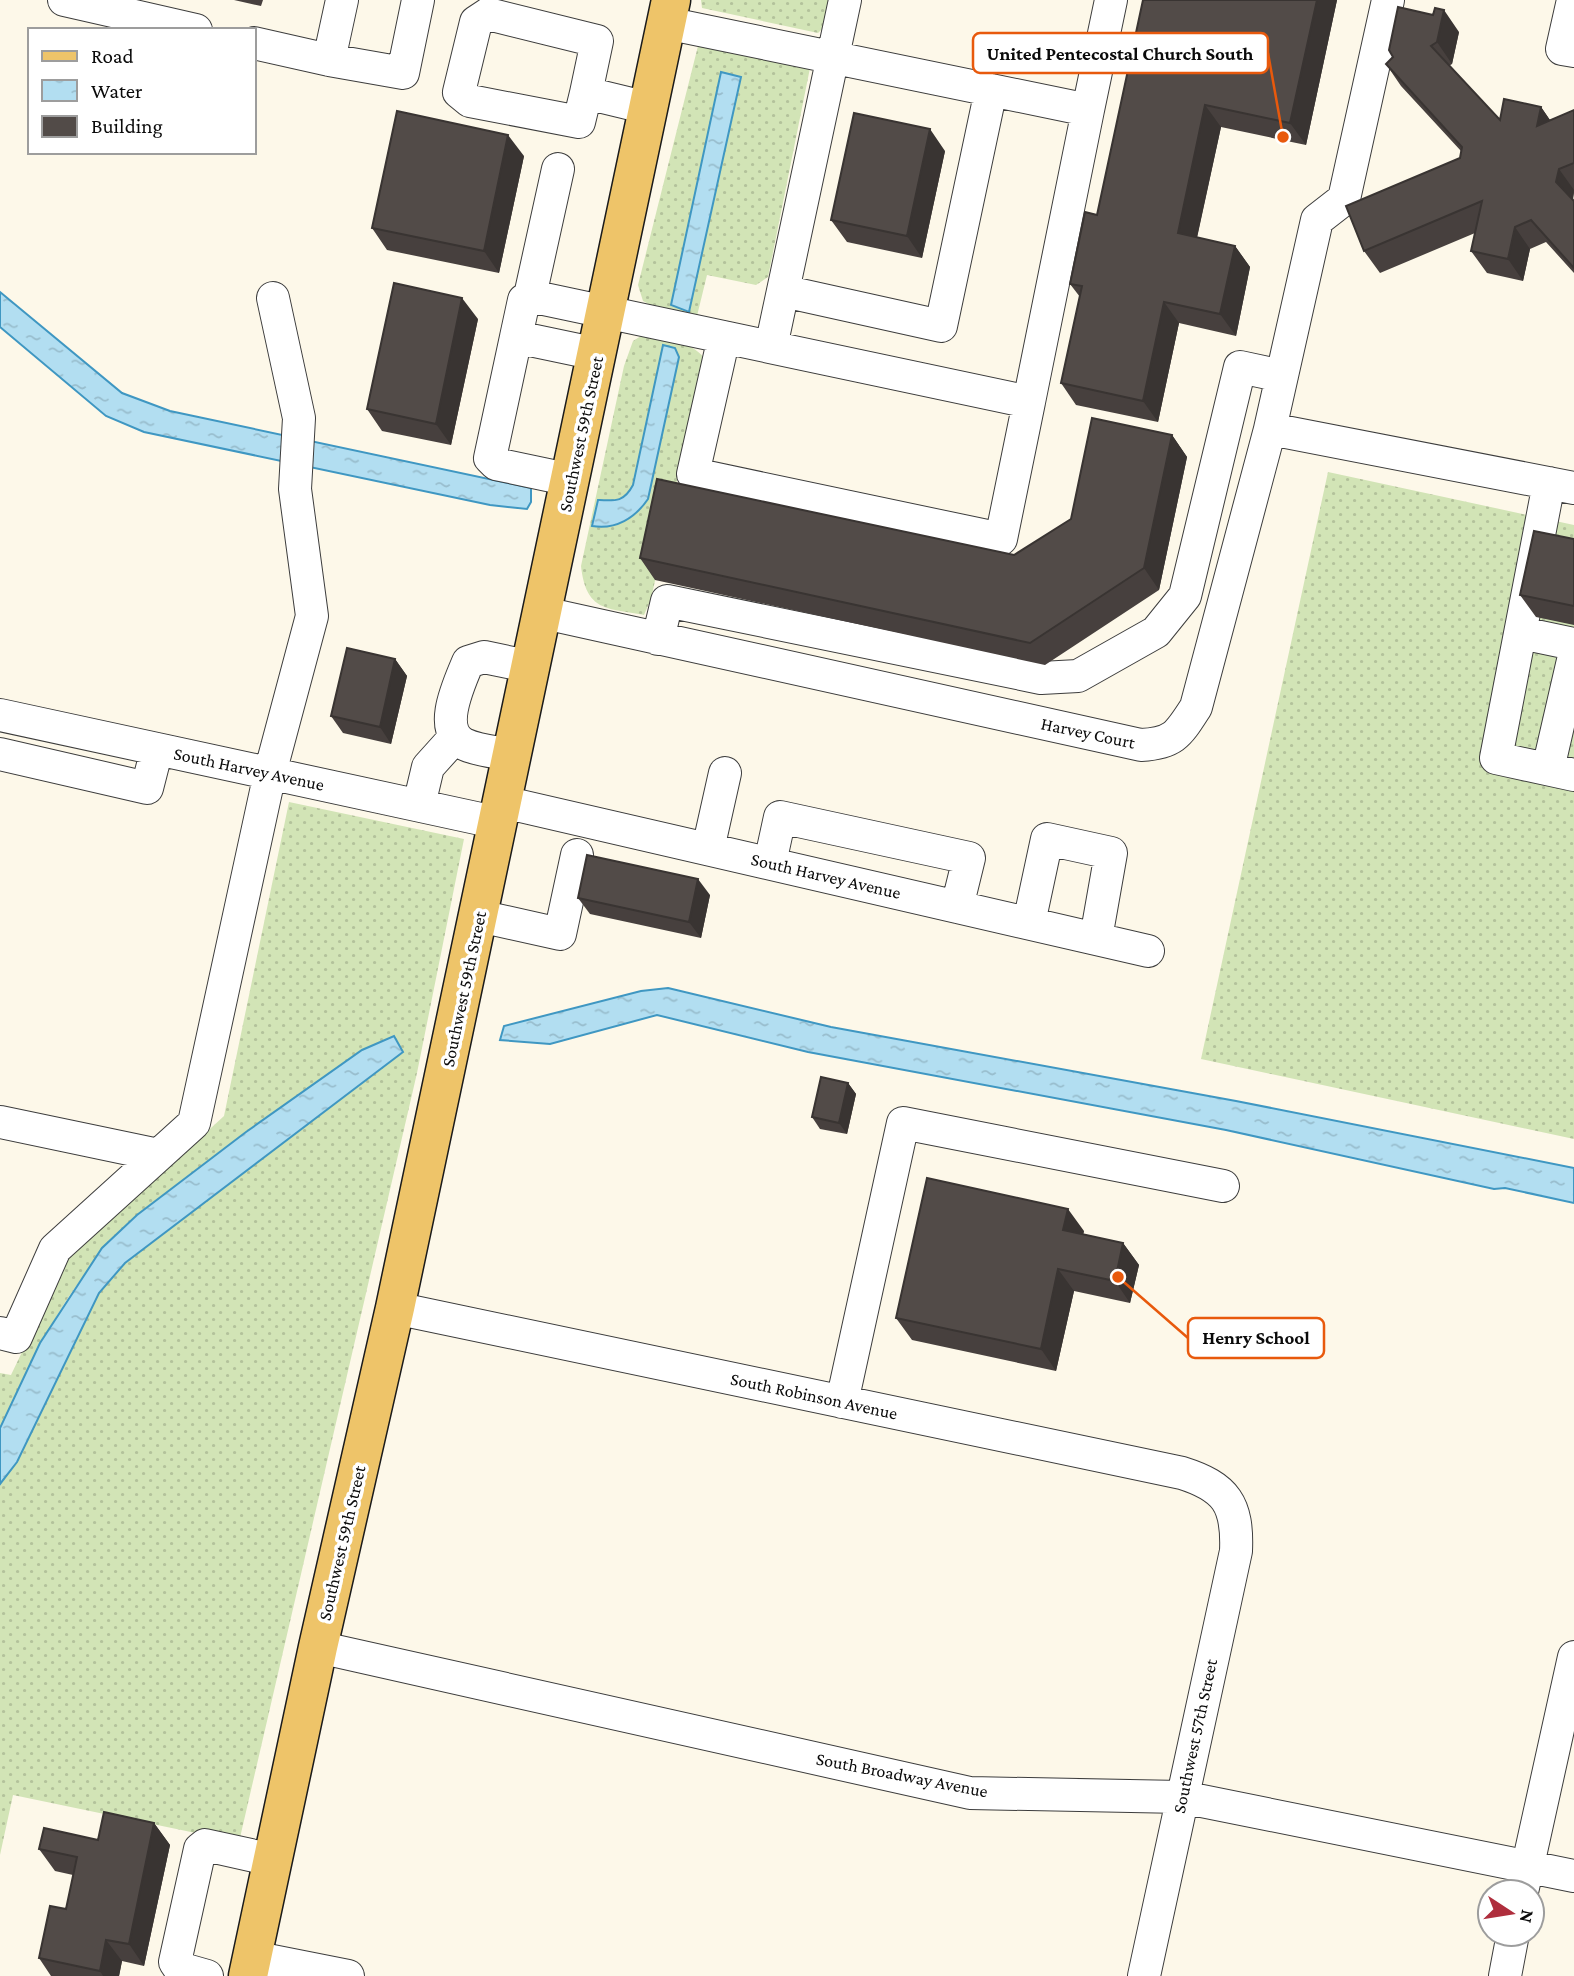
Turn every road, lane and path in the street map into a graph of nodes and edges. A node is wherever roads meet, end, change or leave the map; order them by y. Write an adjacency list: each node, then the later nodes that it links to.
1 (64, 0): 9 (street)
2 (342, 0): 13 (street)
3 (418, 0): 13 (street)
4 (845, 0): 12 (street)
5 (1111, 0): 17 (street)
6 (1388, 0): 27 (street, Harvey Court)
7 (1573, 0): 11 (street)
8 (668, 11): 12 (street); 16 (main road, Southwest 59th Street)
9 (187, 28)
10 (256, 43): 13 (street)
11 (1574, 51)
12 (833, 57): 14 (street); 19 (street)
13 (330, 60)
14 (991, 90): 17 (street); 19 (street)
15 (582, 108): 15 (street); 16 (street)
16 (648, 108): 22 (main road, Southwest 59th Street)
17 (1088, 110): 28 (street)
18 (558, 169): 20 (street)
19 (783, 291): 25 (street)
20 (530, 296): 22 (street); 23 (street)
21 (273, 298): 44 (street)
22 (606, 312): 24 (street); 26 (main road, Southwest 59th Street)
23 (516, 337): 26 (street); 30 (street)
24 (724, 337): 25 (street); 28 (street)
25 (771, 347): 28 (street)
26 (597, 354): 30 (main road, Southwest 59th Street)
27 (1282, 376): 29 (street, Harvey Court); 34 (street)
28 (1029, 402)
29 (1270, 429): 31 (street); 34 (street, Harvey Court)
30 (571, 480): 32 (main road, Southwest 59th Street)
31 (1561, 486): 33 (street)
32 (544, 613): 34 (street, Harvey Court); 37 (main road, Southwest 59th Street)
33 (1521, 634): 35 (street); 43 (street)
34 (659, 639)
35 (1574, 644)
36 (1574, 656): 43 (street)
37 (532, 667): 39 (street); 42 (main road, Southwest 59th Street)
38 (0, 715): 40 (street, South Harvey Avenue)
39 (455, 737): 42 (street); 46 (street)
40 (157, 749): 41 (street); 44 (street, South Harvey Avenue)
41 (0, 754)
42 (513, 755): 47 (main road, Southwest 59th Street)
43 (1561, 772)
44 (270, 773): 46 (street, South Harvey Avenue); 61 (street)
45 (725, 773): 50 (street)
46 (419, 805): 47 (street, South Harvey Avenue)
47 (501, 812): 50 (street, South Harvey Avenue); 56 (main road, Southwest 59th Street)
48 (846, 832): 49 (street); 52 (street); 53 (street)
49 (911, 845): 54 (street); 55 (street)
50 (708, 849): 52 (street, South Harvey Avenue)
51 (578, 855): 56 (street)
52 (770, 863): 53 (street, South Harvey Avenue)
53 (836, 879): 54 (street, South Harvey Avenue)
54 (900, 893): 55 (street, South Harvey Avenue)
55 (957, 907): 57 (street, South Harvey Avenue)
56 (479, 916): 63 (main road, Southwest 59th Street)
57 (1028, 923): 58 (street, South Harvey Avenue); 58 (street)
58 (1096, 939): 59 (street, South Harvey Avenue)
59 (1148, 951)
60 (0, 1122): 61 (street)
61 (158, 1155): 64 (street)
62 (1223, 1186): 65 (street)
63 (395, 1308): 65 (street, South Robinson Avenue); 67 (main road, Southwest 59th Street)
64 (0, 1333)
65 (842, 1402): 66 (street, South Robinson Avenue)
66 (1226, 1496): 69 (street, Southwest 57th Street)
67 (318, 1647): 69 (street, South Broadway Avenue); 70 (main road, Southwest 59th Street)
68 (1574, 1657): 72 (street)
69 (1182, 1797): 72 (street, South Broadway Avenue); 77 (street, Southwest 57th Street)
70 (273, 1860): 74 (main road, Southwest 59th Street); 75 (street)
71 (1574, 1876): 72 (street, South Broadway Avenue)
72 (1525, 1878)
73 (1510, 1948): 78 (street)
74 (250, 1966): 76 (street)
75 (207, 1976)
76 (348, 1976)
77 (1144, 1976)
78 (1504, 1976)

